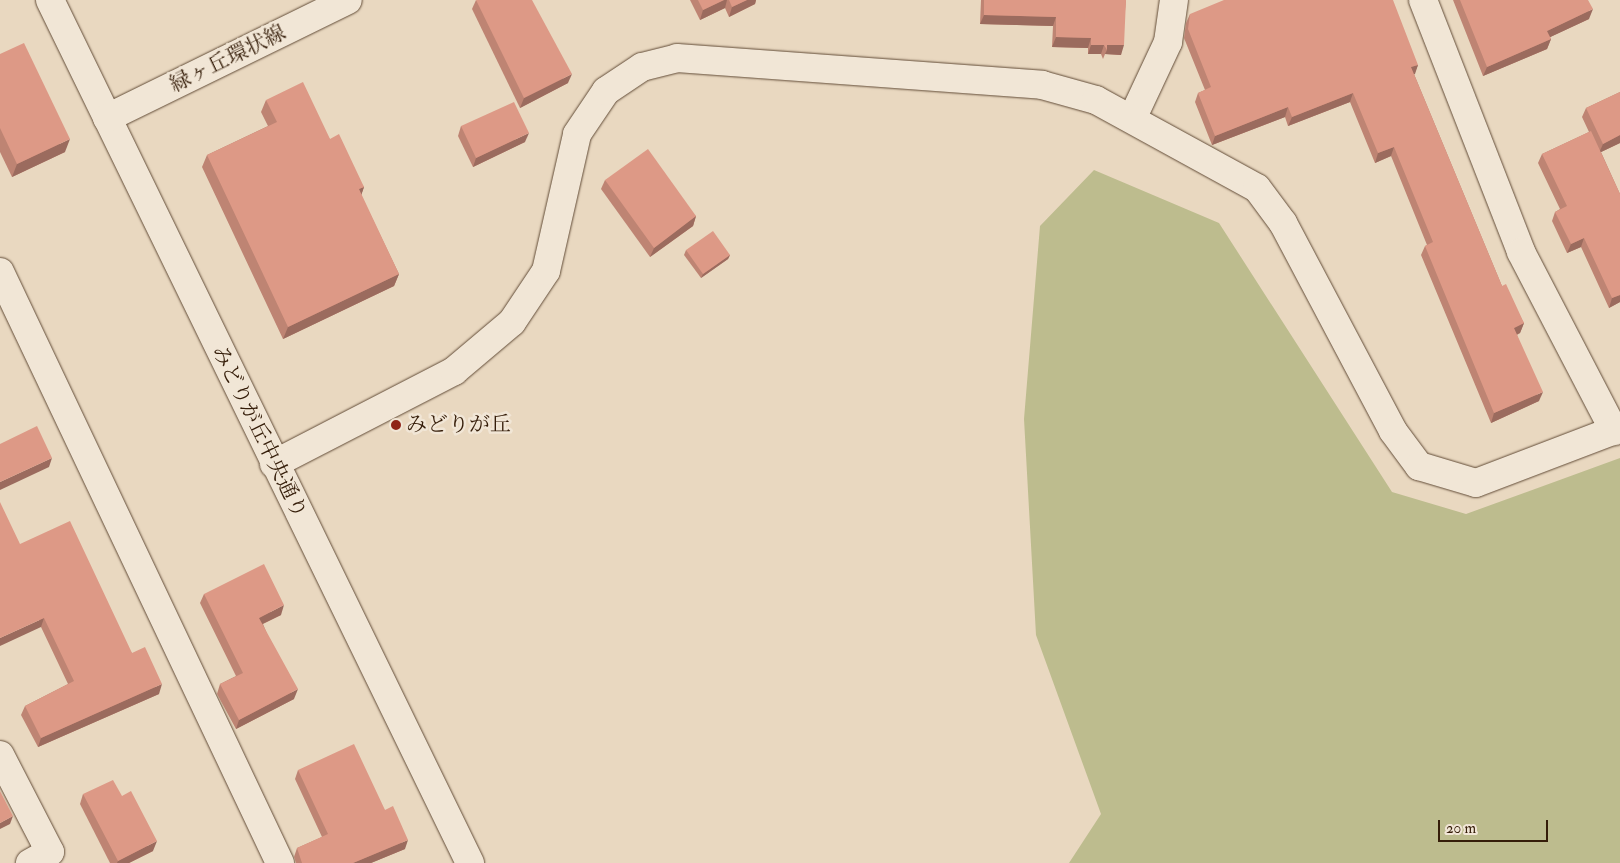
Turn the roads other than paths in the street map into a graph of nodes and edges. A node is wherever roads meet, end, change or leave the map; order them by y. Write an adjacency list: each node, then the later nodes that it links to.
1 (50, 0): 5 (street, みどりが丘中央通り)
2 (348, 0): 5 (street, 緑ヶ丘環状線)
3 (1174, 0): 6 (street)
4 (1423, 0): 8 (street)
5 (107, 118): 9 (street, みどりが丘中央通り)
6 (1132, 119): 8 (street); 9 (street)
7 (0, 272): 12 (street)
8 (1617, 430)
9 (274, 464): 13 (street, みどりが丘中央通り)
10 (0, 755): 11 (street)
11 (30, 863)
12 (280, 863)
13 (470, 863)

